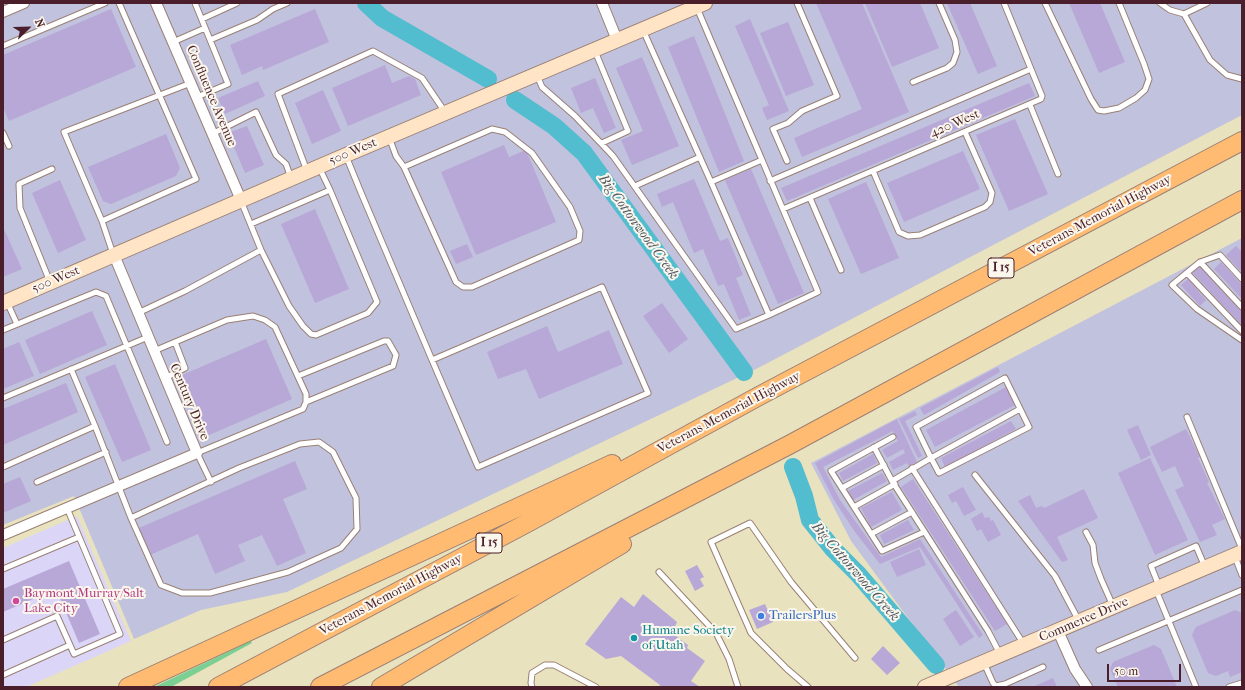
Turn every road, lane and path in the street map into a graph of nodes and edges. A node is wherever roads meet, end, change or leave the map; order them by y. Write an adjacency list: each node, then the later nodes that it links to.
1 (24, 3): 17 (street)
2 (105, 3): 25 (lane)
3 (119, 3): 32 (lane)
4 (156, 3): 24 (street, Confluence Avenue)
5 (195, 3): 19 (lane)
6 (237, 3): 19 (lane)
7 (287, 3): 22 (lane)
8 (602, 3): 23 (street)
9 (797, 3): 46 (lane)
10 (939, 3): 30 (lane)
11 (1004, 3): 27 (lane, 420 West)
12 (1045, 3): 13 (lane)
13 (1119, 3)
14 (1160, 3): 18 (lane)
15 (1207, 3): 18 (lane)
16 (700, 5): 21 (main road, 500 West); 45 (lane)
17 (3, 12)
18 (1184, 14): 29 (lane)
19 (202, 19): 20 (lane)
20 (205, 28): 22 (lane); 24 (lane)
21 (643, 29): 23 (main road, 500 West); 44 (lane)
22 (210, 40): 33 (lane)
23 (617, 40): 26 (main road, 500 West)
24 (173, 42): 31 (street, Confluence Avenue)
25 (3, 46)
26 (594, 50): 28 (main road, 500 West); 41 (lane)
27 (1031, 69): 34 (lane, 420 West); 53 (lane)
28 (537, 75): 35 (main road, 500 West); 41 (lane)
29 (1242, 79)
30 (914, 82)
31 (191, 83): 32 (lane); 33 (street, Confluence Avenue)
32 (159, 96): 61 (lane); 61 (lane)
33 (197, 97): 38 (street, Confluence Avenue)
34 (1030, 105): 36 (lane, 420 West); 51 (lane)
35 (446, 113): 39 (main road, 500 West); 49 (lane)
36 (965, 132): 50 (lane, 420 West); 50 (lane)
37 (3, 133): 42 (lane)
38 (212, 134): 52 (lane); 58 (street, Confluence Avenue)
39 (388, 136): 43 (main road, 500 West); 47 (lane)
40 (1242, 141): 86 (highway, Veterans Memorial Highway / I 15)
41 (602, 143): 55 (lane)
42 (9, 146)
43 (346, 155): 49 (main road, 500 West); 82 (lane)
44 (700, 157): 54 (lane); 55 (lane)
45 (762, 160): 53 (lane); 54 (lane)
46 (787, 161)
47 (404, 167): 47 (lane)
48 (52, 169): 69 (lane)
49 (313, 169): 52 (main road, 500 West); 56 (lane)
50 (873, 171): 57 (lane, 420 West)
51 (1058, 174)
52 (292, 178): 58 (main road, 500 West)
53 (770, 181): 60 (lane)
54 (711, 182): 73 (lane)
55 (635, 186): 73 (lane)
56 (330, 190): 62 (lane); 63 (lane)
57 (810, 198): 60 (lane, 420 West); 66 (lane)
58 (241, 200): 62 (lane); 64 (main road, 500 West)
59 (1242, 200): 94 (highway)
60 (783, 209): 73 (lane)
61 (102, 222): 64 (lane)
62 (250, 224): 63 (lane)
63 (261, 250): 72 (lane)
64 (114, 255): 69 (main road, 500 West); 72 (street, Century Drive)
65 (1200, 262): 67 (lane); 68 (lane); 71 (lane)
66 (841, 270)
67 (1187, 273): 76 (lane); 78 (lane)
68 (1242, 279)
69 (50, 283): 70 (main road, 500 West)
70 (5, 302): 74 (lane)
71 (1242, 307)
72 (138, 313): 77 (street, Century Drive)
73 (769, 315)
74 (17, 324): 75 (lane); 80 (lane)
75 (3, 330)
76 (1242, 331)
77 (148, 337): 80 (lane); 81 (street, Century Drive)
78 (1242, 340)
79 (175, 342): 81 (lane); 84 (lane); 85 (lane)
80 (126, 346): 83 (lane); 93 (lane)
81 (154, 351): 85 (street, Century Drive)
82 (432, 360): 82 (lane)
83 (71, 369): 87 (lane); 91 (lane)
84 (298, 376): 88 (lane); 88 (lane)
85 (165, 378): 97 (street, Century Drive)
86 (759, 396): 139 (highway); 140 (highway, Veterans Memorial Highway / I 15)
87 (3, 398)
88 (306, 402): 97 (lane)
89 (1020, 409): 98 (lane); 98 (lane); 98 (lane)
90 (1187, 417): 117 (lane)
91 (95, 426): 96 (lane); 100 (lane)
92 (892, 438): 95 (lane)
93 (167, 442)
94 (789, 445): 141 (highway); 142 (highway)
95 (874, 447): 99 (lane); 107 (lane)
96 (106, 452): 103 (lane); 106 (lane)
97 (197, 453): 104 (lane); 106 (street, Century Drive)
98 (931, 458): 101 (lane)
99 (884, 465): 105 (lane); 107 (lane)
100 (3, 467)
101 (912, 468): 105 (lane); 130 (lane)
102 (975, 475): 125 (lane)
103 (37, 482)
104 (211, 482): 111 (lane); 111 (lane)
105 (894, 482): 108 (lane); 110 (lane)
106 (120, 486): 109 (street, Century Drive); 111 (lane)
107 (842, 488): 108 (lane)
108 (854, 507): 114 (lane)
109 (67, 508): 115 (street, Century Drive); 116 (lane)
110 (912, 512): 112 (lane); 114 (lane)
111 (131, 518)
112 (924, 532): 114 (lane); 132 (lane)
113 (1086, 532): 124 (lane)
114 (871, 534)
115 (3, 535)
116 (79, 537): 119 (lane); 129 (lane)
117 (1239, 552): 118 (main road, Commerce Drive); 121 (lane)
118 (1206, 568): 122 (main road, Commerce Drive); 122 (lane)
119 (3, 570)
120 (659, 572): 145 (lane)
121 (1242, 575)
122 (1158, 588): 124 (main road, Commerce Drive); 126 (lane)
123 (1242, 590): 126 (lane)
124 (1113, 607): 125 (main road, Commerce Drive)
125 (1080, 622): 127 (main road, Commerce Drive)
126 (1169, 622): 131 (lane); 148 (lane)
127 (1058, 631): 130 (main road, Commerce Drive); 147 (street)
128 (3, 640): 129 (lane)
129 (70, 645): 136 (lane)
130 (1024, 645): 132 (main road, Commerce Drive)
131 (1099, 650)
132 (1000, 655): 134 (main road, Commerce Drive)
133 (855, 658): 146 (lane)
134 (984, 662): 135 (lane); 138 (main road, Commerce Drive)
135 (1043, 667)
136 (3, 675)
137 (1242, 683): 149 (lane)
138 (928, 686)
139 (128, 687)
140 (218, 687)
141 (320, 687)
142 (381, 687)
143 (532, 687): 144 (lane)
144 (596, 687)
145 (738, 687)
146 (808, 687)
147 (1086, 687)
148 (1196, 687)
149 (1229, 687)

